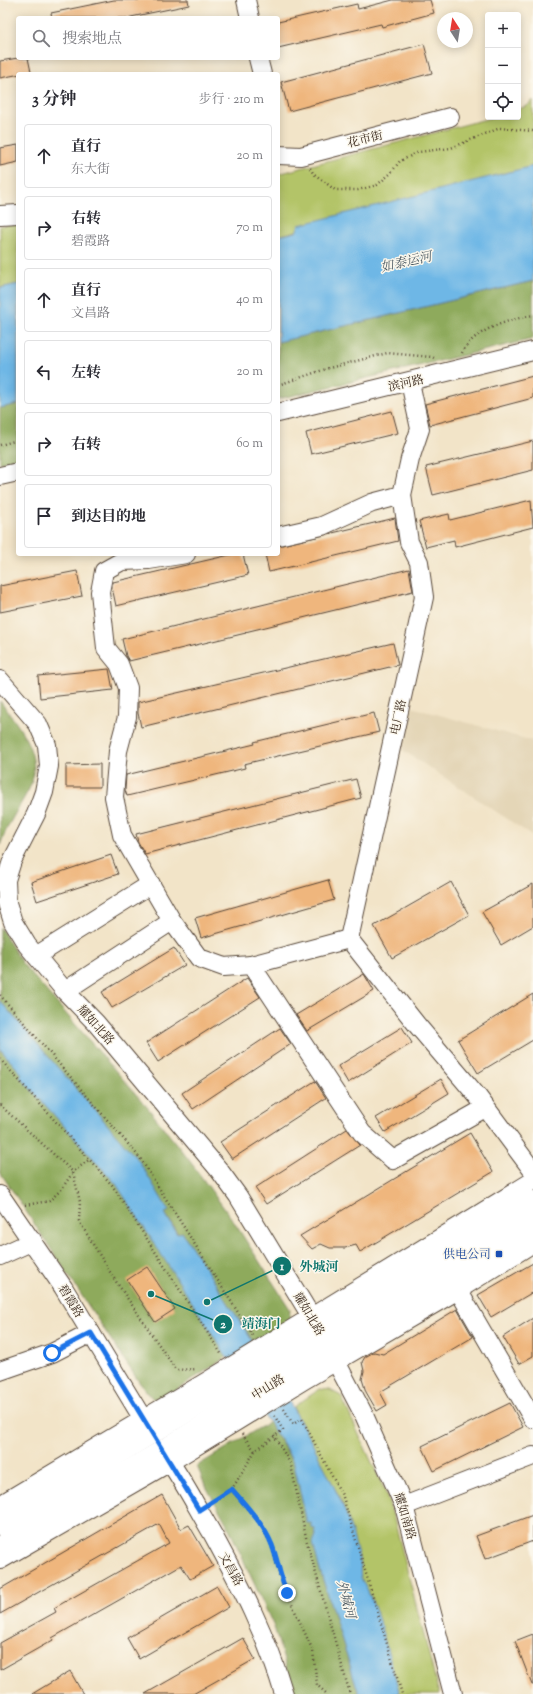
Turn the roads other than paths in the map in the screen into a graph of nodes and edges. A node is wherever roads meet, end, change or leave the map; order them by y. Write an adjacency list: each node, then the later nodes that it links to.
1 (246, 0): 2 (street)
2 (250, 16)
3 (258, 60): 4 (street)
4 (262, 72)
5 (450, 117): 6 (street, 花市街)
6 (280, 154)
7 (16, 214): 8 (street)
8 (0, 216)
9 (533, 351): 10 (street, 滨河路)
10 (410, 382): 11 (street, 滨河路); 14 (street)
11 (280, 413)
12 (16, 472): 13 (street)
13 (0, 476)
14 (402, 495): 15 (street); 20 (street, 电厂路)
15 (280, 536)
16 (174, 556): 18 (street)
17 (0, 680): 21 (street, 耀如北路)
18 (150, 884): 19 (street); 21 (street)
19 (172, 921): 22 (street); 23 (street)
20 (349, 939): 22 (street); 24 (street)
21 (36, 956): 23 (street, 耀如北路)
22 (251, 965): 24 (street)
23 (65, 991): 35 (street, 耀如北路)
24 (484, 1108): 25 (street)
25 (533, 1171)
26 (533, 1181): 35 (street)
27 (5, 1201): 30 (street, 碧霞路)
28 (533, 1202): 35 (main road, 中山路)
29 (533, 1223): 35 (main road, 中山路)
30 (33, 1241): 32 (street); 34 (street, 碧霞路)
31 (533, 1243): 33 (street)
32 (0, 1256)
33 (458, 1290): 35 (street); 39 (street)
34 (91, 1333): 37 (street); 40 (street, 碧霞路)
35 (324, 1340): 36 (main road, 中山路); 36 (street); 44 (street, 耀如南路)
36 (291, 1359): 38 (main road, 中山路); 38 (street)
37 (0, 1371)
38 (217, 1395): 40 (main road, 中山路); 42 (main road, 中山路)
39 (533, 1419)
40 (148, 1426): 42 (street, 碧霞路); 43 (street); 45 (main road, 中山路)
41 (533, 1456): 44 (street)
42 (167, 1457): 46 (main road, 中山路); 47 (street); 48 (street, 文昌路)
43 (0, 1505)
44 (404, 1506): 49 (street, 耀如南路)
45 (0, 1524)
46 (0, 1547)
47 (0, 1560)
48 (284, 1694)
49 (453, 1694)

